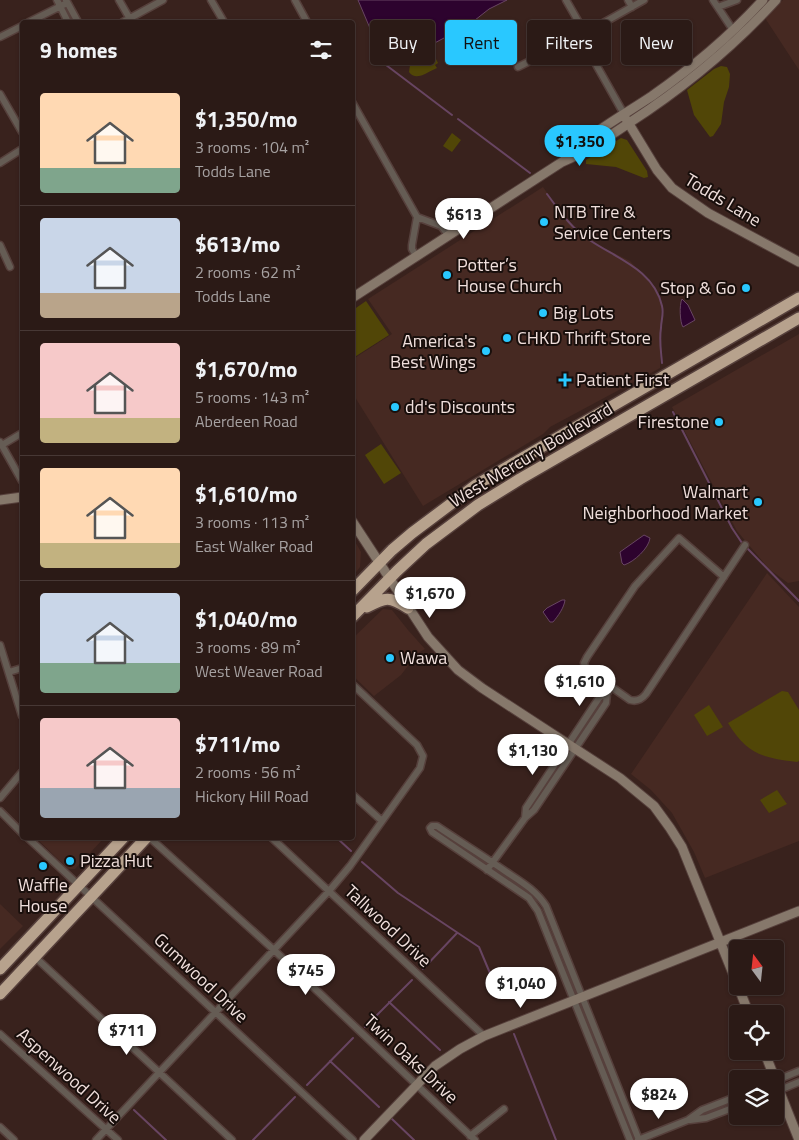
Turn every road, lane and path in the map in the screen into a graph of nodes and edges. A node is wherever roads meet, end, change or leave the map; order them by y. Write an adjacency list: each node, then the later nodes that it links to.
1 (119, 0): 19 (street)
2 (163, 0): 20 (street)
3 (211, 0): 21 (street)
4 (295, 0): 22 (street)
5 (566, 0): 23 (street)
6 (628, 0): 14 (street)
7 (644, 0): 14 (street)
8 (713, 0): 15 (street)
9 (737, 0): 15 (street)
10 (763, 0): 26 (main road)
11 (776, 0): 34 (main road)
12 (66, 1): 13 (street); 18 (street)
13 (58, 3): 16 (street); 17 (street)
14 (632, 7): 24 (street)
15 (718, 7): 26 (street)
16 (32, 20)
17 (67, 20)
18 (77, 20)
19 (127, 20)
20 (129, 20)
21 (223, 20)
22 (306, 20)
23 (576, 20)
24 (609, 20)
25 (20, 27): 27 (street)
26 (733, 30): 33 (main road)
27 (0, 38)
28 (527, 63): 30 (street)
29 (599, 65): 33 (street)
30 (518, 67)
31 (0, 94): 35 (street)
32 (355, 107): 39 (street)
33 (624, 114): 34 (main road, Todds Lane); 38 (main road)
34 (628, 124): 38 (main road); 43 (main road, Todds Lane)
35 (20, 129)
36 (20, 150): 37 (street)
37 (0, 162)
38 (562, 162): 40 (main road)
39 (417, 217): 40 (street); 42 (street)
40 (449, 236): 42 (main road)
41 (0, 245): 44 (street)
42 (417, 257): 45 (main road)
43 (799, 262)
44 (10, 267)
45 (355, 296)
46 (799, 298): 55 (highway, West Mercury Boulevard)
47 (799, 318): 57 (highway, West Mercury Boulevard)
48 (20, 434): 49 (street)
49 (1, 444): 50 (street)
50 (20, 477)
51 (20, 497): 52 (main road)
52 (0, 500)
53 (355, 526): 55 (main road)
54 (745, 545): 56 (street)
55 (380, 563): 57 (main road); 58 (highway, West Mercury Boulevard)
56 (724, 577): 65 (street); 65 (street)
57 (389, 578): 59 (main road); 60 (highway, West Mercury Boulevard)
58 (355, 588)
59 (408, 608): 60 (highway); 68 (main road)
60 (355, 614)
61 (0, 645): 63 (street)
62 (20, 669): 63 (street)
63 (9, 672): 67 (street)
64 (355, 687): 75 (street)
65 (612, 687): 66 (street)
66 (607, 694): 68 (street); 69 (street)
67 (20, 709)
68 (568, 744): 69 (main road); 74 (street)
69 (576, 749): 74 (street); 88 (main road)
70 (20, 774): 72 (street)
71 (355, 797): 75 (street)
72 (0, 798)
73 (0, 812): 76 (street)
74 (525, 818): 82 (street)
75 (382, 822): 85 (street)
76 (20, 831)
77 (30, 840): 84 (street, Gumwood Drive)
78 (121, 840): 84 (highway)
79 (144, 840): 86 (highway)
80 (152, 840): 89 (street, Twin Oaks Drive)
81 (274, 840): 85 (street, Tallwood Drive)
82 (493, 862): 83 (street); 83 (street); 94 (street)
83 (487, 870): 94 (street)
84 (78, 885): 86 (street, Gumwood Drive); 92 (highway)
85 (329, 891): 89 (street); 97 (street, Tallwood Drive)
86 (91, 897): 90 (highway); 95 (street, Gumwood Drive)
87 (799, 911): 88 (main road)
88 (720, 942): 91 (main road); 94 (main road)
89 (274, 950): 95 (street); 102 (street, Twin Oaks Drive)
90 (35, 956): 93 (highway); 99 (street)
91 (729, 964)
92 (0, 969)
93 (0, 994)
94 (578, 1000): 97 (main road); 118 (street); 119 (street)
95 (216, 1012): 99 (street); 116 (street, Gumwood Drive)
96 (0, 1034): 110 (street, Aspenwood Drive)
97 (484, 1036): 102 (main road)
98 (799, 1071): 100 (street)
99 (160, 1072): 110 (street); 115 (street)
100 (784, 1077)
101 (799, 1082): 103 (street)
102 (416, 1085): 111 (street, Twin Oaks Drive); 117 (main road)
103 (784, 1088)
104 (729, 1100): 108 (street)
105 (784, 1107): 120 (main road)
106 (504, 1109): 111 (street)
107 (729, 1109): 108 (street)
108 (688, 1120): 119 (street)
109 (0, 1127): 112 (street)
110 (107, 1129): 113 (street); 114 (street, Aspenwood Drive)
111 (473, 1138)
112 (14, 1140)
113 (96, 1140)
114 (118, 1140)
115 (232, 1140)
116 (353, 1140)
117 (364, 1140)
118 (630, 1140)
119 (639, 1140)
120 (799, 1140)

